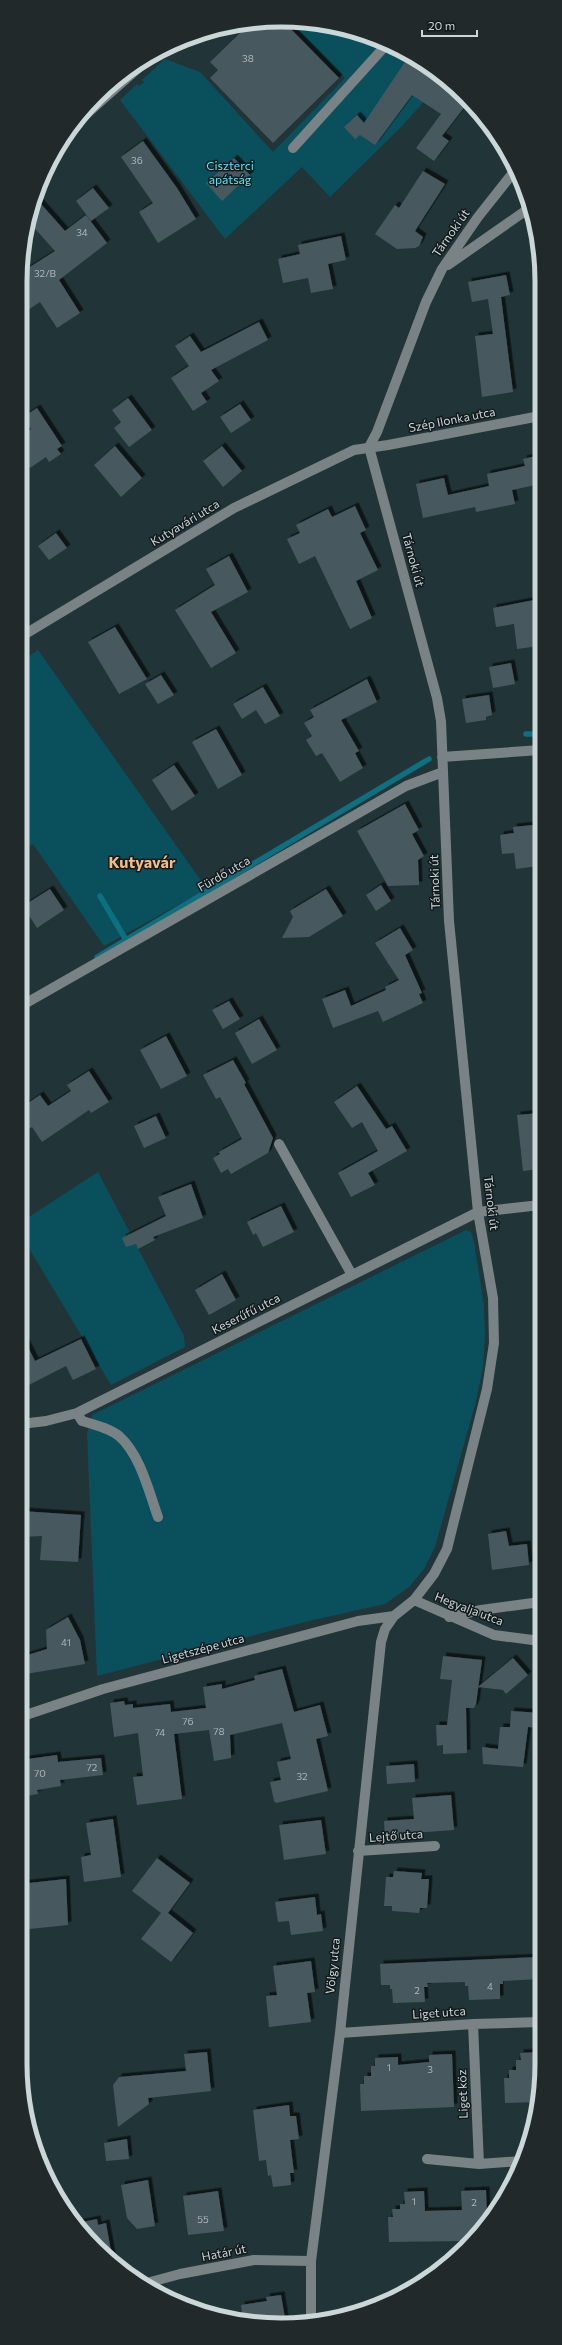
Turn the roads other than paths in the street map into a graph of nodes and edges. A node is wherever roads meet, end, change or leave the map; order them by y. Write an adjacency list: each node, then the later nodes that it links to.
1 (383, 48): 2 (street)
2 (293, 148)
3 (512, 175): 5 (street, Tárnoki út)
4 (525, 211): 5 (street)
5 (442, 269): 7 (street, Tárnoki út)
6 (535, 417): 7 (street, Szép Ilonka utca)
7 (369, 447): 8 (street, Kutyavári utca); 10 (street, Tárnoki út)
8 (27, 633)
9 (535, 750): 10 (street)
10 (442, 757): 11 (street, Tárnoki út)
11 (443, 772): 12 (street, Fürdő utca); 15 (street, Tárnoki út)
12 (27, 1003)
13 (279, 1144): 16 (street)
14 (535, 1206): 15 (street)
15 (478, 1212): 16 (street, Keserűfű utca); 20 (street, Tárnoki út)
16 (352, 1276): 17 (street, Keserűfű utca)
17 (77, 1413): 18 (street, Keserűfű utca); 19 (street)
18 (27, 1423)
19 (158, 1517)
20 (414, 1600): 22 (street, Tárnoki út); 23 (street, Hegyalja utca)
21 (535, 1603): 23 (street)
22 (394, 1616): 25 (street, Ligetszépe utca); 27 (street, Völgy utca)
23 (449, 1616): 24 (street, Hegyalja utca)
24 (535, 1640)
25 (27, 1715)
26 (435, 1846): 27 (street, Lejtő utca)
27 (358, 1851): 30 (street, Völgy utca)
28 (535, 2022): 29 (street, Liget utca)
29 (473, 2024): 30 (street, Liget utca); 33 (street, Liget köz)
30 (340, 2033): 34 (street, Völgy utca)
31 (427, 2159): 33 (street)
32 (516, 2161): 33 (street)
33 (479, 2164)
34 (311, 2261): 35 (street, Határ út); 36 (street, Völgy utca)
35 (151, 2282)
36 (311, 2316)

